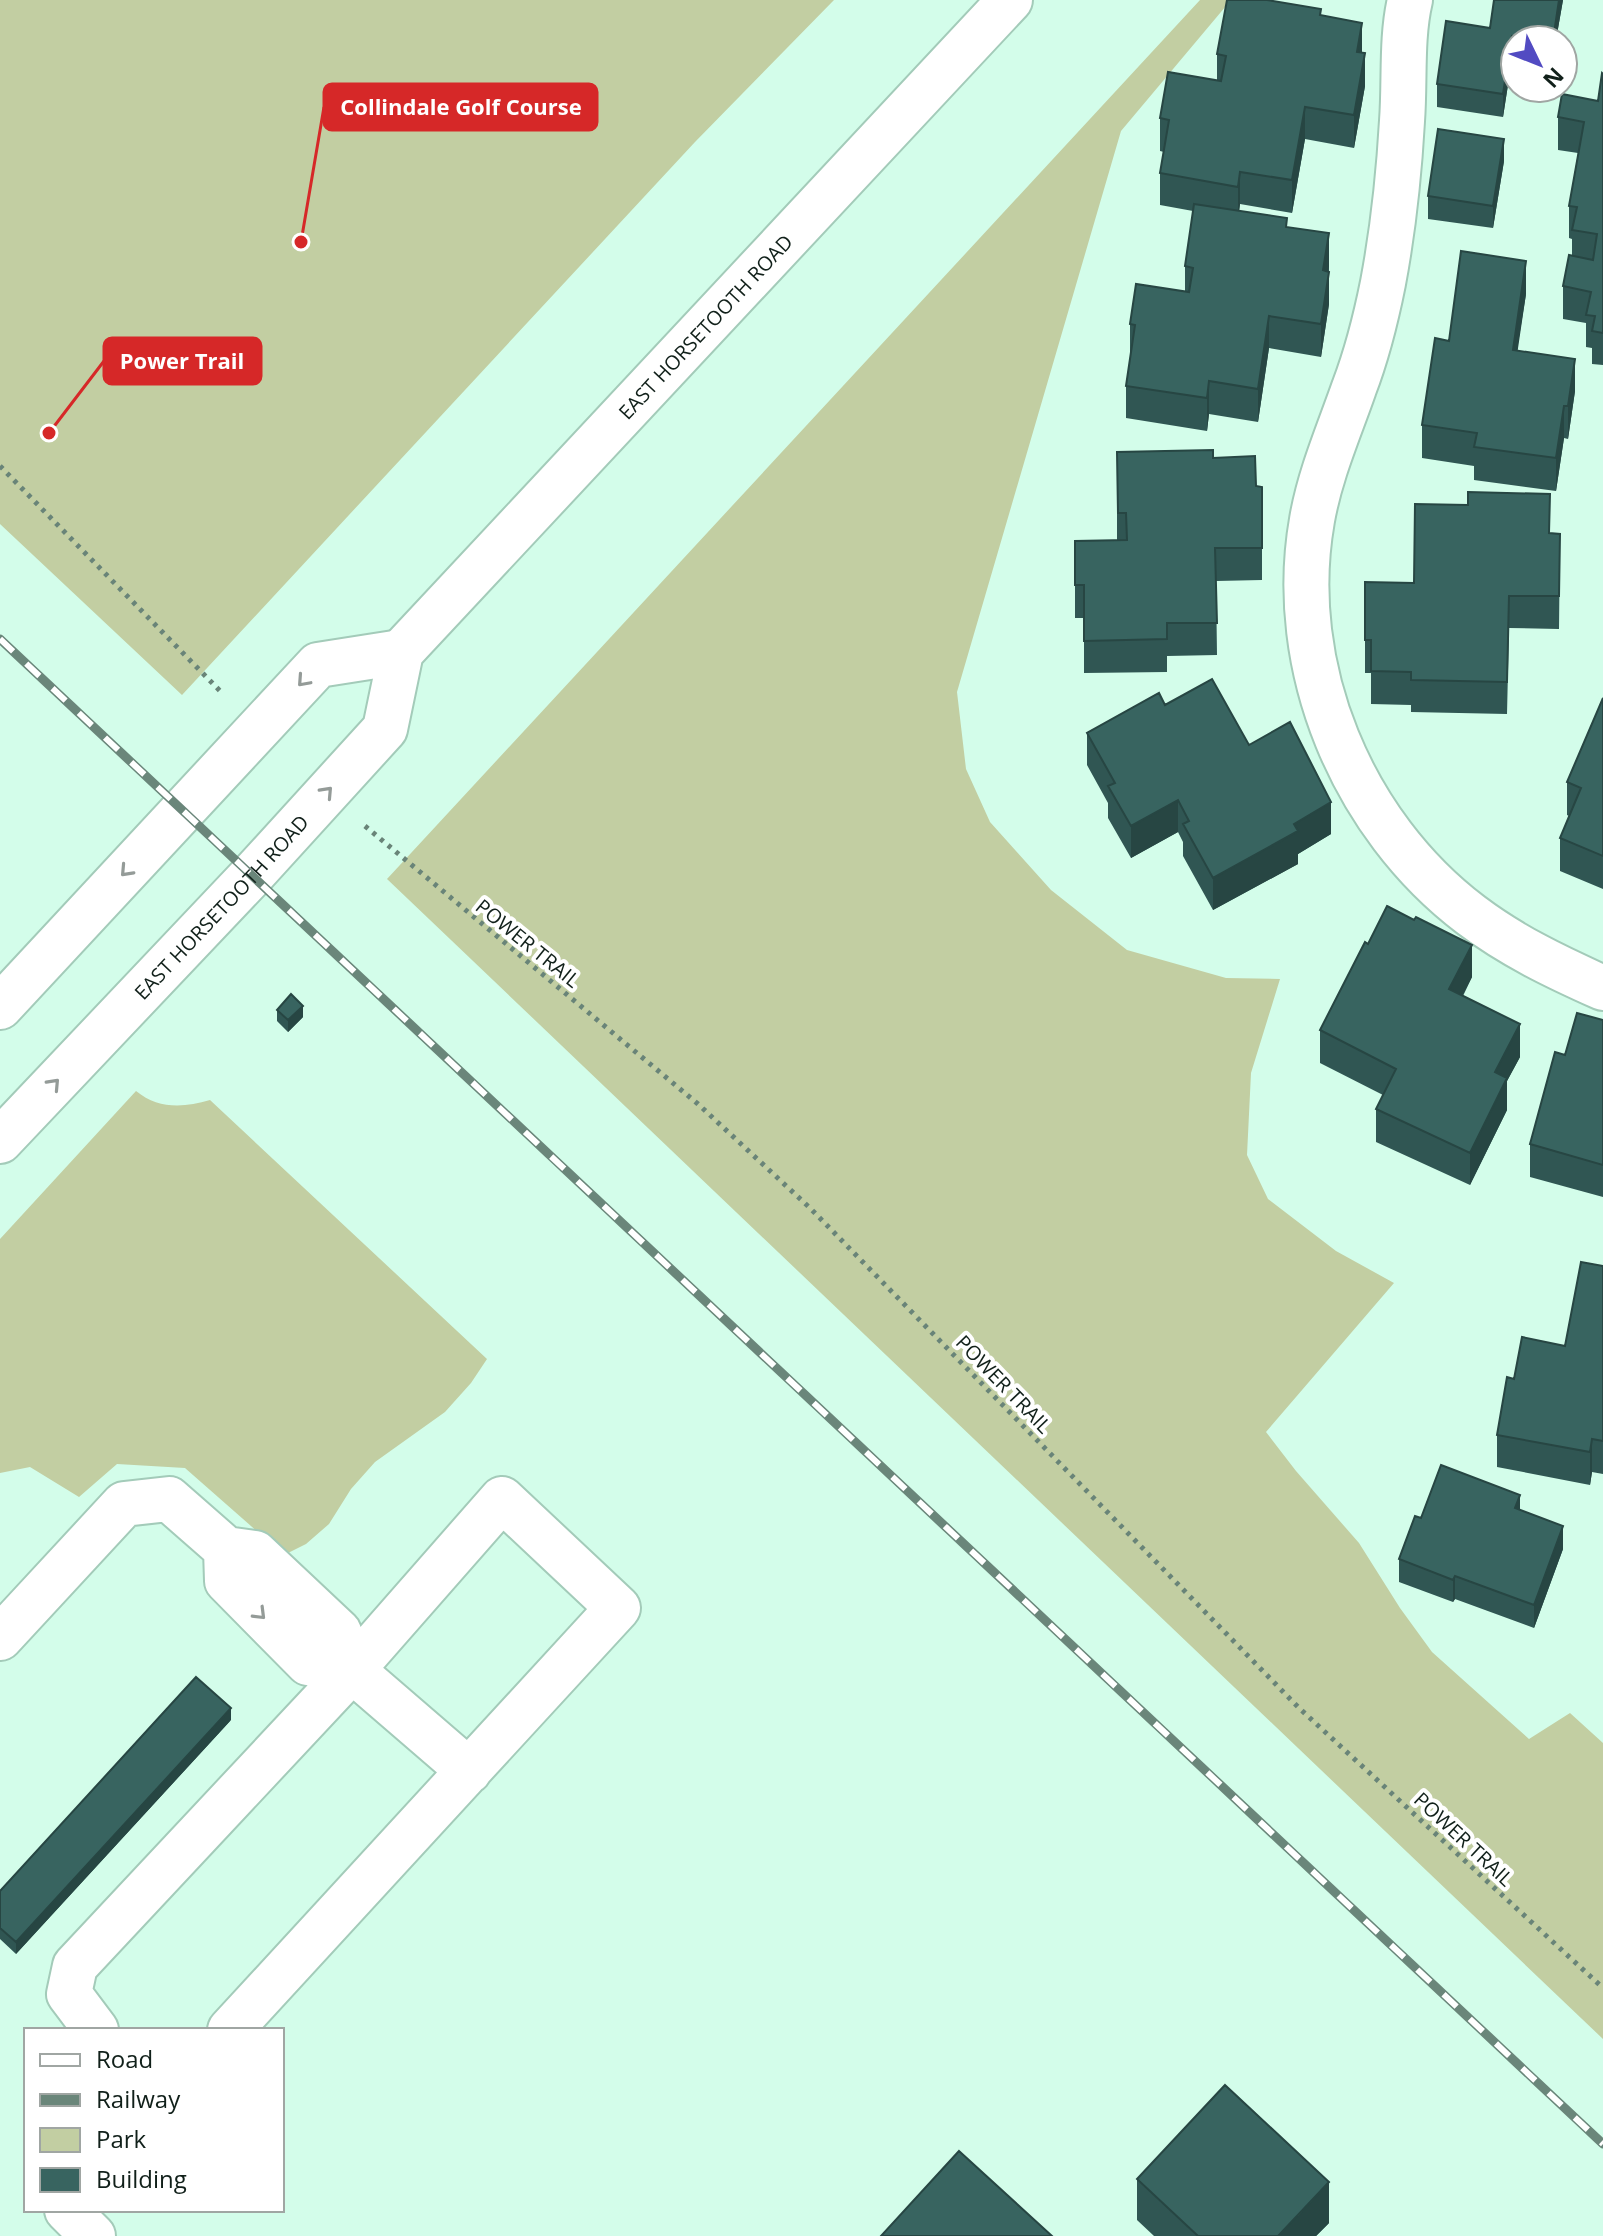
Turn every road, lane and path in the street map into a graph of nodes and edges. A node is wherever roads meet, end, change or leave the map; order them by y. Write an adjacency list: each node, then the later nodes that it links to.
1 (1010, 0): 4 (main road, EAST HORSETOOTH ROAD)
2 (1410, 0): 7 (main road)
3 (0, 466): 5 (path)
4 (401, 652): 8 (main road, one-way to 8); 9 (main road, EAST HORSETOOTH ROAD, one-way to 4)
5 (228, 700)
6 (363, 824): 13 (path, POWER TRAIL)
7 (1603, 988)
8 (0, 1007)
9 (0, 1141)
10 (0, 1638): 11 (main road)
11 (352, 1670): 12 (main road); 12 (main road); 14 (main road)
12 (469, 1771): 15 (main road)
13 (1603, 1988)
14 (94, 2028)
15 (232, 2028)
16 (64, 2212): 18 (main road)
17 (68, 2212): 19 (main road)
18 (43, 2236)
19 (93, 2236)

